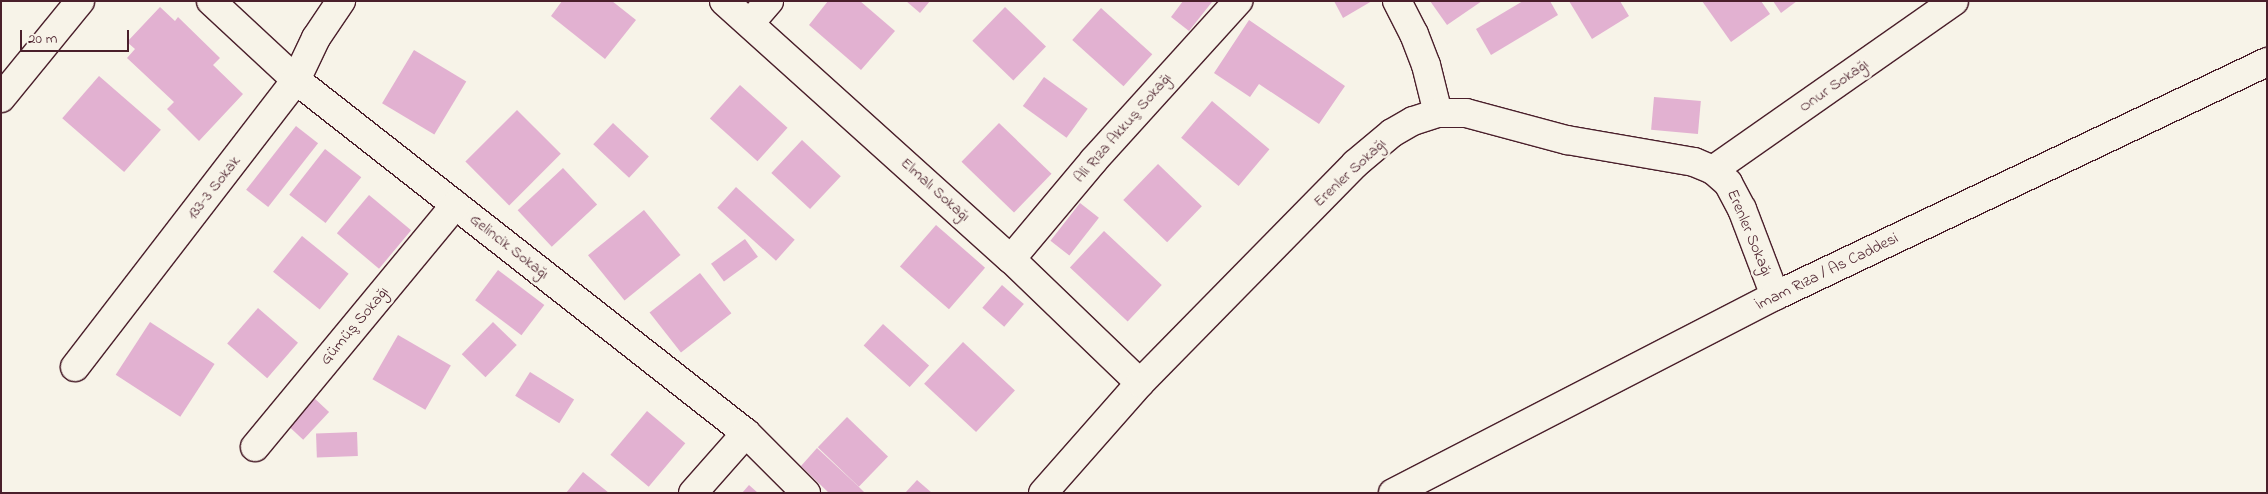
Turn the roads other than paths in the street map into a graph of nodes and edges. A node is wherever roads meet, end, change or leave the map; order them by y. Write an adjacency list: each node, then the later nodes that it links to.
1 (80, 1): 12 (street)
2 (212, 1): 11 (street, Gelincik Sokağı)
3 (342, 1): 11 (street, 133-3 Sokak)
4 (724, 1): 9 (street, Elmalı Sokağı)
5 (769, 1): 9 (street)
6 (1238, 1): 16 (street, Ali Rıza Akkuş Sokağı)
7 (1397, 1): 13 (street)
8 (1954, 1): 14 (street, Onur Sokağı)
9 (750, 23): 16 (street, Elmalı Sokağı)
10 (2267, 62): 17 (street, İmam Rıza / As Caddesi)
11 (296, 80): 15 (street, Gelincik Sokağı); 18 (street, 133-3 Sokak)
12 (1, 98)
13 (1438, 113): 14 (street, Erenler Sokağı); 19 (street, Erenler Sokağı)
14 (1713, 170): 17 (street, Erenler Sokağı)
15 (455, 205): 20 (street, Gelincik Sokağı); 21 (street, Gümüş Sokağı)
16 (1011, 259): 19 (street, Elmalı Sokağı)
17 (1775, 296): 25 (street, İmam Rıza / As Caddesi)
18 (76, 368)
19 (1140, 383): 24 (street, Erenler Sokağı)
20 (746, 433): 22 (street); 23 (street, Gelincik Sokağı)
21 (254, 447)
22 (693, 493)
23 (806, 493)
24 (1043, 493)
25 (1393, 493)

